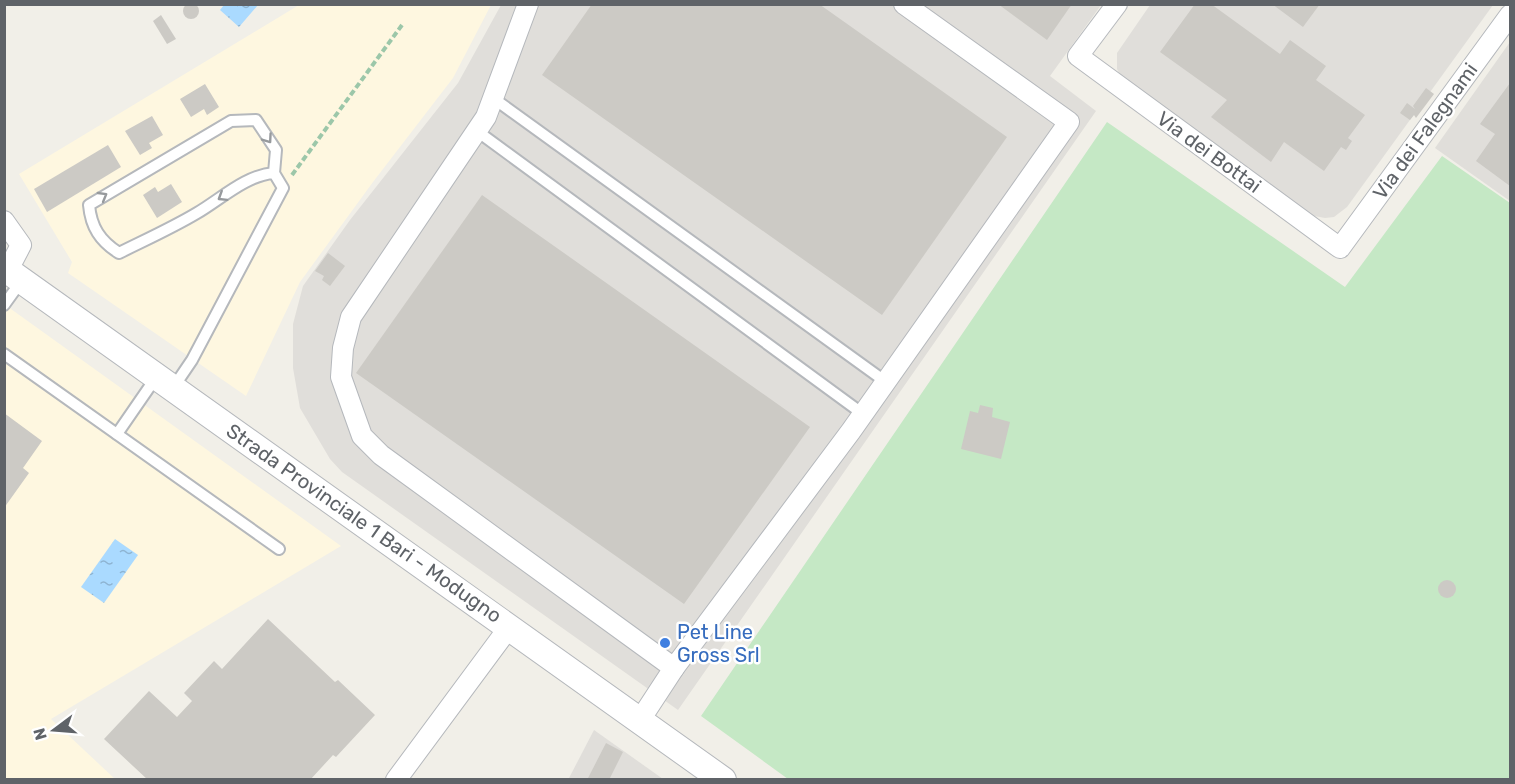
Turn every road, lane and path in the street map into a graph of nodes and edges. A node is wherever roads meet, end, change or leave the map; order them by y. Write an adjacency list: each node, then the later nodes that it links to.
1 (528, 4): 6 (street)
2 (904, 4): 16 (street)
3 (1117, 4): 11 (street, Via dei Bottai)
4 (1510, 15): 11 (street, Via dei Falegnami)
5 (402, 25): 9 (path)
6 (493, 98): 7 (street); 16 (lane)
7 (477, 131): 17 (lane); 21 (street)
8 (274, 173): 8 (lane, one-way to 8); 9 (lane)
9 (283, 188): 15 (lane)
10 (4, 221): 12 (street)
11 (1340, 248)
12 (11, 272): 13 (lane); 15 (street, Strada Provinciale 1 Bari - Modugno)
13 (4, 305)
14 (4, 354): 18 (lane)
15 (165, 382): 18 (lane); 20 (street, Strada Provinciale 1 Bari - Modugno)
16 (885, 382): 17 (street)
17 (863, 414): 21 (street)
18 (117, 434): 19 (lane)
19 (279, 549)
20 (510, 626): 22 (street, Strada Provinciale 1 Bari - Modugno); 23 (street)
21 (674, 668): 22 (street)
22 (640, 720): 24 (street, Strada Provinciale 1 Bari - Modugno)
23 (396, 780)
24 (723, 780)

